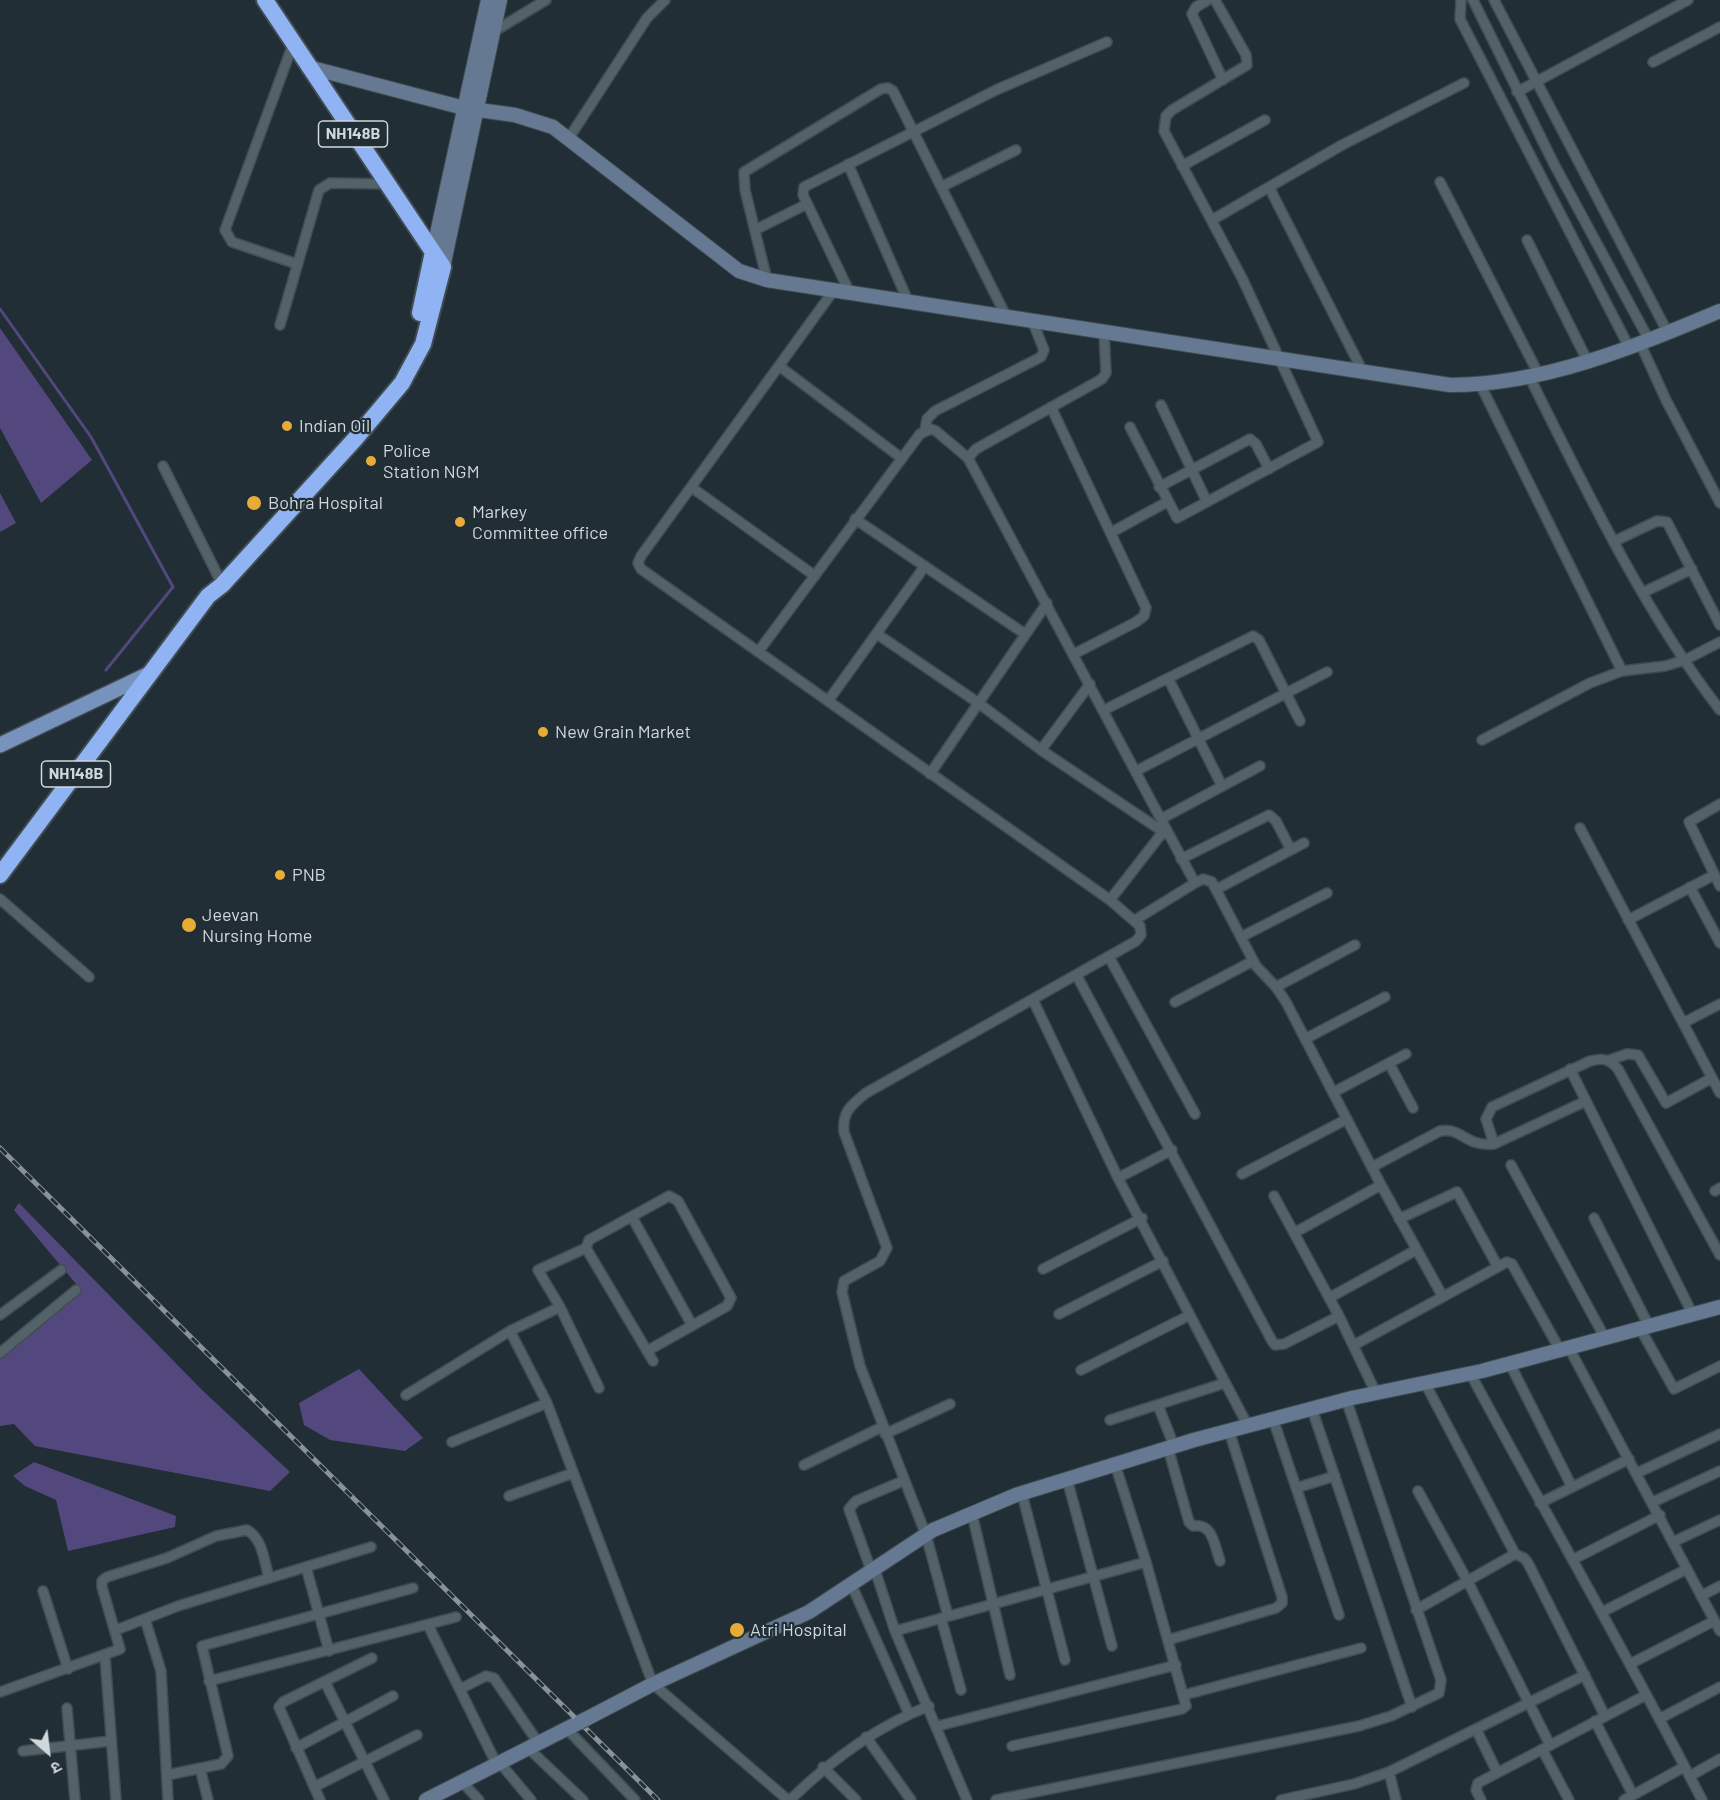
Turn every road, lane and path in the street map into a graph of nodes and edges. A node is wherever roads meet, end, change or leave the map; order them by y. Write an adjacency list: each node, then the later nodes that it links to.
1 (265, 0): 15 (highway, NH148B)
2 (488, 0): 22 (street)
3 (500, 0): 13 (street)
4 (546, 0): 13 (street)
5 (1208, 0): 18 (street)
6 (1215, 0): 18 (street)
7 (1461, 0): 44 (street)
8 (1473, 0): 21 (street)
9 (1494, 0): 19 (street)
10 (1688, 0): 19 (street)
11 (662, 1): 25 (street)
12 (1720, 27): 16 (street)
13 (493, 32): 22 (street)
14 (1107, 42): 24 (street)
15 (293, 44): 17 (highway, NH148B); 38 (street)
16 (1653, 62)
17 (308, 67): 22 (street); 30 (highway, NH148B)
18 (1223, 80): 28 (street)
19 (1537, 80): 21 (street); 51 (street)
20 (1464, 83): 32 (street)
21 (1518, 92): 41 (street)
22 (470, 109): 25 (street); 37 (street); 39 (street)
23 (1265, 120): 28 (street)
24 (913, 129): 27 (street); 31 (street); 35 (street)
25 (569, 138): 40 (street)
26 (1016, 150): 31 (street)
27 (848, 164): 33 (street); 45 (street)
28 (1182, 166): 34 (street)
29 (1440, 182): 58 (street)
30 (387, 184): 37 (highway, NH148B); 38 (street)
31 (943, 186): 47 (street)
32 (1269, 188): 34 (street); 57 (street)
33 (807, 204): 35 (street); 43 (street)
34 (1212, 220): 55 (street)
35 (755, 230): 40 (street)
36 (1527, 240): 54 (street)
37 (433, 252): 39 (highway, NH148B); 52 (highway, NH148B)
38 (297, 264): 49 (street)
39 (443, 267): 52 (highway, NH148B)
40 (767, 280): 42 (street)
41 (1619, 284): 44 (street); 53 (street)
42 (834, 290): 43 (street); 56 (street)
43 (850, 292): 45 (street)
44 (1602, 294): 53 (street)
45 (908, 301): 47 (street)
46 (1720, 311): 51 (street)
47 (1006, 316): 48 (street)
48 (1032, 320): 50 (street); 63 (street)
49 (280, 326)
50 (1104, 331): 55 (street); 61 (street)
51 (1668, 333): 53 (street)
52 (418, 342): 79 (highway, NH148B); 82 (highway, NH148B)
53 (1639, 343): 54 (street); 73 (street)
54 (1587, 360): 58 (street)
55 (1282, 361): 57 (street); 68 (street)
56 (779, 366): 64 (street); 69 (street)
57 (1364, 374): 59 (street)
58 (1535, 376): 59 (street); 76 (street)
59 (1481, 386): 91 (street)
60 (1161, 405): 67 (street)
61 (1051, 407): 65 (street); 75 (street)
62 (1130, 427): 70 (street)
63 (925, 430): 64 (street); 65 (street)
64 (900, 457): 74 (street)
65 (968, 458): 83 (street)
66 (163, 466): 79 (street)
67 (1191, 469): 68 (street); 70 (street); 72 (street)
68 (1269, 469): 72 (street)
69 (691, 487): 80 (street); 88 (street)
70 (1160, 487): 71 (street)
71 (1167, 502): 72 (street); 75 (street)
72 (1208, 502)
73 (1720, 503)
74 (855, 519): 77 (street); 80 (street)
75 (1112, 532): 89 (street)
76 (1615, 541): 78 (street); 81 (street)
77 (925, 566): 85 (street); 86 (street)
78 (1692, 569): 81 (street); 84 (street)
79 (218, 576): 82 (highway, NH148B)
80 (815, 576): 88 (street)
81 (1644, 592): 90 (street)
82 (208, 596): 93 (highway, NH148B)
83 (1047, 603): 86 (street); 89 (street)
84 (1720, 625)
85 (877, 634): 97 (street); 98 (street)
86 (1025, 634): 98 (street)
87 (1720, 642): 90 (street)
88 (758, 652): 97 (street)
89 (1074, 654): 95 (street)
90 (1685, 660): 91 (street); 100 (street)
91 (1622, 671): 103 (street)
92 (1327, 672): 96 (street)
93 (152, 673): 104 (main road); 118 (highway, NH148B)
94 (1168, 678): 96 (street); 99 (street); 102 (street)
95 (1090, 684): 99 (street); 105 (street)
96 (1285, 693): 101 (street); 102 (street)
97 (828, 701): 108 (street)
98 (977, 702): 105 (street); 108 (street)
99 (1104, 710): 107 (street)
100 (1720, 710)
101 (1300, 722)
102 (1198, 737): 107 (street); 109 (street)
103 (1482, 740)
104 (0, 745)
105 (1041, 750): 114 (street)
106 (1260, 766): 109 (street)
107 (1136, 771): 112 (street)
108 (930, 774): 126 (street)
109 (1222, 786): 112 (street)
110 (1718, 805): 111 (street); 119 (street)
111 (1720, 816)
112 (1161, 819): 114 (street)
113 (1580, 828): 128 (street)
114 (1166, 834): 117 (street); 126 (street)
115 (1304, 843): 116 (street)
116 (1291, 850): 117 (street); 123 (street)
117 (1182, 859): 120 (street)
118 (0, 875)
119 (1714, 875): 121 (street); 122 (street)
120 (1195, 883): 123 (street); 127 (street)
121 (1720, 886)
122 (1690, 887): 128 (street); 130 (street)
123 (1217, 889): 129 (street)
124 (1327, 893): 129 (street)
125 (0, 899): 135 (street)
126 (1110, 900): 127 (street)
127 (1135, 920): 132 (street)
128 (1628, 920): 141 (street)
129 (1241, 937): 133 (street)
130 (1720, 943)
131 (1355, 945): 136 (street)
132 (1109, 957): 134 (street); 152 (street)
133 (1253, 961): 136 (street); 139 (street)
134 (1077, 976): 138 (street); 155 (street)
135 (89, 977)
136 (1276, 987): 142 (street)
137 (1385, 997): 142 (street)
138 (1033, 1000): 159 (street); 210 (street)
139 (1175, 1002)
140 (1720, 1004): 141 (street)
141 (1683, 1023): 147 (street)
142 (1305, 1039): 148 (street)
143 (1406, 1054): 145 (street)
144 (1610, 1060): 146 (street); 147 (street); 169 (street)
145 (1389, 1063): 148 (street); 151 (street)
146 (1570, 1069): 150 (street); 154 (street)
147 (1712, 1078): 149 (street)
148 (1334, 1092): 153 (street)
149 (1720, 1093)
150 (1586, 1101): 154 (street); 181 (street)
151 (1413, 1108)
152 (1195, 1114)
153 (1347, 1119): 157 (street); 158 (street)
154 (1494, 1144): 157 (street)
155 (1172, 1149): 159 (street); 183 (street)
156 (1511, 1166): 187 (street)
157 (1372, 1167): 160 (street)
158 (1242, 1174)
159 (1118, 1178): 163 (street)
160 (1381, 1185): 165 (street); 166 (street)
161 (1274, 1196): 166 (street)
162 (632, 1216): 167 (street); 184 (street); 184 (street)
163 (1142, 1218): 170 (street); 172 (street)
164 (1594, 1218): 185 (street)
165 (1399, 1219): 168 (street); 171 (street)
166 (1294, 1233): 176 (street)
167 (586, 1248): 177 (street); 190 (street)
168 (1416, 1250): 175 (street); 176 (street)
169 (1720, 1254)
170 (1163, 1261): 179 (street); 182 (street)
171 (1498, 1267): 175 (street); 189 (street)
172 (1043, 1269)
173 (62, 1270): 180 (street)
174 (76, 1290): 191 (street)
175 (1443, 1297): 188 (street)
176 (1329, 1298): 183 (street)
177 (560, 1307): 186 (street); 199 (street)
178 (1719, 1310): 181 (street)
179 (1059, 1314)
180 (0, 1315)
181 (1693, 1315): 185 (street)
182 (1190, 1316): 195 (street); 197 (street)
183 (1339, 1316): 188 (street)
184 (692, 1325): 190 (street)
185 (1646, 1329): 187 (street); 194 (street)
186 (510, 1331): 201 (street); 203 (street)
187 (1605, 1338): 189 (street)
188 (1354, 1345): 200 (street)
189 (1564, 1349): 193 (street); 215 (street)
190 (647, 1350): 192 (street)
191 (0, 1353)
192 (653, 1361)
193 (1510, 1364): 196 (street); 224 (street)
194 (1720, 1366)
195 (1081, 1370)
196 (1470, 1373): 198 (street); 230 (street)
197 (1225, 1383): 205 (street); 209 (street)
198 (1425, 1383): 200 (street); 237 (street)
199 (599, 1388)
200 (1376, 1393): 202 (street)
201 (406, 1395)
202 (1346, 1399): 206 (street); 254 (street)
203 (547, 1403): 213 (street); 219 (street)
204 (950, 1404): 210 (street)
205 (1158, 1405): 208 (street); 214 (street)
206 (1312, 1408): 207 (street); 221 (street)
207 (1273, 1419): 209 (street); 225 (street)
208 (1110, 1420)
209 (1248, 1426): 211 (street)
210 (884, 1431): 217 (street); 223 (street)
211 (1229, 1431): 214 (street); 266 (street)
212 (1720, 1434): 220 (street)
213 (452, 1442)
214 (1171, 1447): 216 (street); 239 (street)
215 (1629, 1460): 220 (street); 224 (street)
216 (1115, 1464): 222 (street); 240 (street)
217 (804, 1465)
218 (1720, 1471): 229 (street)
219 (573, 1473): 228 (street); 280 (street)
220 (1637, 1473): 229 (street)
221 (1335, 1476): 225 (street); 290 (street)
222 (1067, 1479): 227 (street); 244 (street)
223 (903, 1481): 234 (street); 243 (street)
224 (1572, 1487): 230 (street)
225 (1296, 1488): 257 (street)
226 (1418, 1491): 246 (street)
227 (1022, 1494): 231 (street); 250 (street)
228 (509, 1496)
229 (1653, 1502): 232 (street)
230 (1540, 1503): 238 (street)
231 (972, 1514): 234 (street); 253 (street)
232 (1660, 1515): 235 (street); 238 (street)
233 (1720, 1520): 235 (street)
234 (926, 1535): 243 (street); 259 (street)
235 (1673, 1542): 242 (street)
236 (371, 1547): 241 (street)
237 (1515, 1554): 246 (street); 277 (street)
238 (1574, 1558): 255 (street)
239 (1220, 1561)
240 (1146, 1562): 244 (street); 266 (street)
241 (306, 1567): 245 (street); 256 (street)
242 (1687, 1569): 252 (street); 255 (street)
243 (873, 1571): 247 (street); 264 (street)
244 (1094, 1577): 250 (street); 267 (street)
245 (269, 1578): 260 (street); 263 (street)
246 (1468, 1582): 254 (street); 288 (street)
247 (852, 1586): 280 (street); 292 (street)
248 (1720, 1586): 252 (street)
249 (413, 1588): 256 (street)
250 (1047, 1590): 253 (street); 272 (street)
251 (42, 1591): 275 (street)
252 (1701, 1596): 261 (street)
253 (993, 1604): 259 (street); 276 (street)
254 (1416, 1610): 290 (street)
255 (1602, 1612): 273 (street)
256 (319, 1614): 269 (street); 278 (street)
257 (1339, 1615)
258 (456, 1617): 262 (street)
259 (944, 1617): 264 (street); 283 (street)
260 (145, 1619): 263 (street); 317 (street)
261 (1714, 1621): 265 (street); 273 (street)
262 (428, 1624): 269 (street); 282 (street)
263 (116, 1630): 270 (street)
264 (895, 1631): 289 (street)
265 (1720, 1631)
266 (1168, 1640): 274 (street)
267 (1112, 1646)
268 (1361, 1648): 285 (street)
269 (329, 1651): 278 (street)
270 (105, 1656): 275 (street); 302 (street)
271 (372, 1658): 279 (street)
272 (1065, 1660)
273 (1630, 1664): 286 (street)
274 (1176, 1665): 285 (street); 297 (street)
275 (68, 1669): 284 (street)
276 (1010, 1675)
277 (1585, 1675): 288 (street); 293 (street)
278 (209, 1681): 313 (street)
279 (325, 1682): 296 (street); 307 (street)
280 (653, 1684): 298 (street, bridge); 332 (street)
281 (1720, 1687): 294 (street)
282 (460, 1689): 304 (street); 311 (street)
283 (961, 1690)
284 (0, 1692)
285 (1184, 1695): 305 (street)
286 (1646, 1695): 293 (street); 294 (street)
287 (393, 1696): 296 (street)
288 (1530, 1702): 299 (street); 306 (street)
289 (928, 1706): 292 (street); 297 (street)
290 (1412, 1707): 336 (street)
291 (67, 1708): 303 (street)
292 (909, 1714): 301 (street)
293 (1605, 1716): 295 (street)
294 (1659, 1719): 314 (street)
295 (1595, 1721): 306 (street); 320 (street)
296 (345, 1722): 307 (street); 310 (street)
297 (938, 1726): 335 (street)
298 (567, 1729): 304 (street); 331 (street)
299 (1476, 1729): 315 (street); 316 (street)
300 (417, 1735): 310 (street)
301 (866, 1737): 312 (street); 334 (street)
302 (111, 1741): 303 (street); 322 (street)
303 (71, 1746): 308 (street); 321 (street)
304 (534, 1746): 311 (street); 330 (street)
305 (1012, 1746)
306 (1546, 1747): 316 (street); 340 (street)
307 (296, 1748): 319 (street)
308 (23, 1751)
309 (1720, 1759): 314 (street)
310 (364, 1762): 319 (street); 326 (street)
311 (498, 1764): 318 (street); 329 (street)
312 (823, 1767): 332 (street); 333 (street)
313 (200, 1768): 317 (street); 324 (street)
314 (1687, 1771): 320 (street); 341 (street)
315 (1389, 1772): 337 (street); 338 (street)
316 (1497, 1772): 339 (street)
317 (167, 1775): 323 (street)
318 (462, 1782): 327 (street); 328 (street)
319 (314, 1787): 325 (street)
320 (1628, 1798)
321 (75, 1800)
322 (116, 1800)
323 (168, 1800)
324 (208, 1800)
325 (320, 1800)
326 (384, 1800)
327 (426, 1800)
328 (479, 1800)
329 (531, 1800)
330 (583, 1800)
331 (635, 1800)
332 (789, 1800)
333 (856, 1800)
334 (911, 1800)
335 (968, 1800)
336 (996, 1800)
337 (1281, 1800)
338 (1396, 1800)
339 (1480, 1800)
340 (1569, 1800)
341 (1702, 1800)

